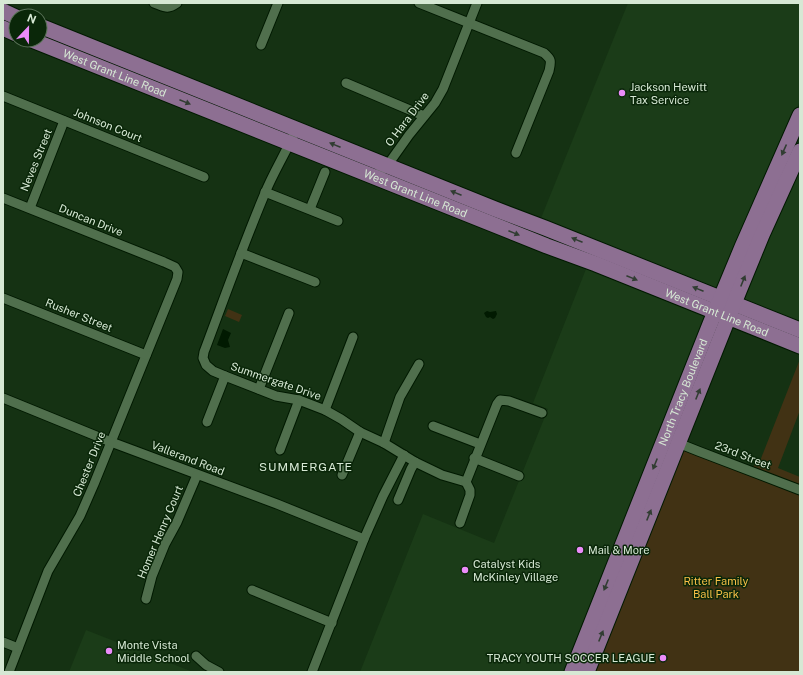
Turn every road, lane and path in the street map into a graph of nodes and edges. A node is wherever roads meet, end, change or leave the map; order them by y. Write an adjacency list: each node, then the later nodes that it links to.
1 (154, 3): 2 (street)
2 (177, 3)
3 (278, 3): 9 (street)
4 (419, 3): 6 (street)
5 (477, 3): 6 (street, O Hara Drive)
6 (469, 22): 13 (street, O Hara Drive); 18 (street)
7 (48, 29): 15 (main road, West Grant Line Road)
8 (48, 46): 16 (main road, West Grant Line Road, one-way to 16)
9 (261, 46)
10 (346, 83): 13 (street)
11 (3, 96): 14 (street, Johnson Court)
12 (800, 115): 34 (main road, North Tracy Boulevard, one-way to 34)
13 (424, 116): 19 (street, O Hara Drive)
14 (64, 121): 21 (street, Johnson Court); 25 (street, Neves Street)
15 (296, 130): 16 (street, Summergate Drive); 19 (main road, West Grant Line Road, one-way to 15)
16 (290, 144): 22 (main road, West Grant Line Road); 23 (street, Summergate Drive)
17 (800, 151): 34 (main road, North Tracy Boulevard, one-way to 17)
18 (516, 153)
19 (388, 166): 22 (street, O Hara Drive); 27 (main road, West Grant Line Road, one-way to 19)
20 (325, 172): 26 (street)
21 (204, 177)
22 (374, 177): 28 (main road, West Grant Line Road)
23 (265, 192): 26 (street); 30 (street, Summergate Drive)
24 (3, 198): 25 (street, Duncan Drive)
25 (30, 208): 31 (street, Duncan Drive)
26 (310, 209): 29 (street)
27 (508, 214): 28 (main road); 34 (main road, West Grant Line Road, one-way to 27)
28 (476, 217): 36 (main road, West Grant Line Road, one-way to 36)
29 (338, 221)
30 (241, 253): 32 (street); 42 (street, Summergate Drive)
31 (170, 265): 40 (street, Chester Drive)
32 (315, 282)
33 (3, 298): 40 (street, Rusher Street)
34 (727, 301): 36 (main road, North Tracy Boulevard); 37 (main road, West Grant Line Road)
35 (289, 313): 43 (street)
36 (722, 315): 39 (main road, West Grant Line Road); 44 (main road, North Tracy Boulevard); 54 (main road, North Tracy Boulevard, one-way to 36)
37 (800, 330)
38 (353, 337): 47 (street)
39 (800, 346)
40 (146, 355): 52 (street, Chester Drive)
41 (419, 364): 53 (street)
42 (225, 376): 43 (street, Summergate Drive); 49 (street)
43 (259, 389): 46 (street, Summergate Drive)
44 (682, 397): 54 (street); 77 (main road, North Tracy Boulevard, one-way to 77)
45 (3, 398): 52 (street, Vallerand Road)
46 (299, 400): 47 (street, Summergate Drive); 56 (street)
47 (325, 410): 51 (street, Summergate Drive)
48 (542, 414): 55 (street)
49 (207, 422)
50 (433, 426): 55 (street)
51 (360, 432): 53 (street, Summergate Drive); 61 (street)
52 (111, 442): 60 (street, Vallerand Road); 72 (street, Chester Drive)
53 (384, 443): 57 (street, Summergate Drive)
54 (678, 443): 64 (street, 23rd Street); 78 (main road, North Tracy Boulevard, one-way to 54)
55 (480, 444): 58 (street)
56 (280, 450)
57 (404, 455): 59 (street, Summergate Drive); 67 (street)
58 (474, 458): 62 (street); 63 (street)
59 (416, 462): 63 (street, Summergate Drive); 65 (street)
60 (197, 474): 67 (street, Vallerand Road); 69 (street, Homer Henry Court)
61 (342, 475)
62 (519, 476)
63 (466, 482): 66 (street)
64 (800, 490)
65 (398, 500)
66 (460, 524)
67 (364, 539): 70 (street)
68 (252, 590): 70 (street)
69 (146, 599)
70 (332, 623): 76 (street)
71 (3, 642): 72 (street)
72 (18, 648): 74 (street, Chester Drive)
73 (196, 656): 75 (street)
74 (9, 672)
75 (219, 672)
76 (312, 672)
77 (572, 672)
78 (587, 672)

